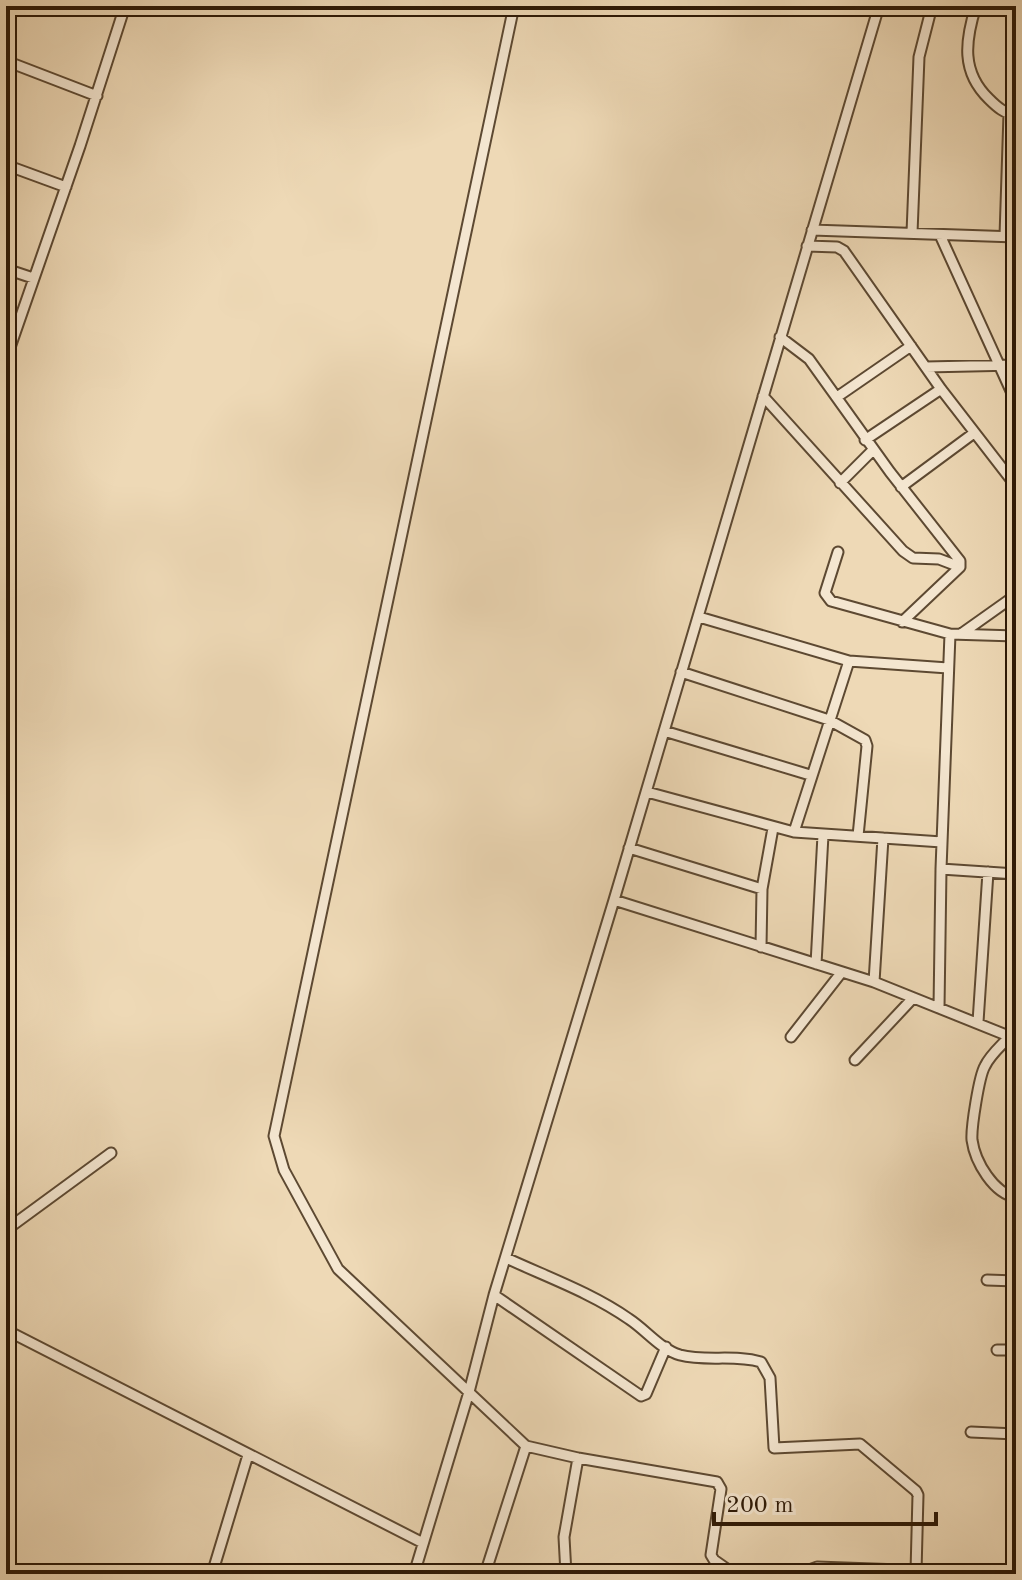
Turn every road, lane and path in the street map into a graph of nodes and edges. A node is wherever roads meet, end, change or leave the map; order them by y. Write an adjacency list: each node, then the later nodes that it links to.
1 (125, 6): 7 (street)
2 (514, 6): 81 (street)
3 (879, 6): 11 (street)
4 (932, 6): 12 (street)
5 (976, 6): 8 (street)
6 (6, 61): 7 (street)
7 (97, 96): 10 (street)
8 (1013, 115): 14 (street)
9 (6, 165): 10 (street)
10 (66, 187): 17 (street)
11 (812, 230): 12 (street); 15 (street)
12 (912, 233): 13 (street)
13 (940, 235): 14 (street); 21 (street)
14 (1010, 236)
15 (807, 246): 18 (street); 19 (street)
16 (6, 269): 17 (street)
17 (33, 278): 20 (street)
18 (780, 337): 25 (street); 26 (street)
19 (911, 346): 23 (street); 26 (street)
20 (6, 359)
21 (998, 365): 22 (street); 23 (street); 27 (street)
22 (1016, 365)
23 (926, 367): 24 (street)
24 (941, 389): 28 (street); 29 (street)
25 (763, 396): 31 (street); 37 (street)
26 (837, 397): 29 (street)
27 (1016, 402)
28 (974, 433): 32 (street); 33 (street)
29 (865, 440): 30 (street)
30 (873, 450): 31 (street); 33 (street)
31 (840, 483): 35 (street)
32 (1016, 486)
33 (901, 487): 35 (street)
34 (838, 552): 38 (street)
35 (960, 567): 38 (street)
36 (1016, 595): 39 (street)
37 (699, 617): 41 (street); 43 (street)
38 (902, 622): 39 (street)
39 (956, 634): 40 (street); 42 (street)
40 (1016, 636)
41 (849, 661): 42 (street); 44 (street)
42 (948, 668): 53 (street)
43 (681, 672): 44 (street); 45 (street)
44 (829, 720): 46 (street); 51 (street)
45 (664, 731): 46 (street); 47 (street)
46 (810, 775): 49 (street)
47 (647, 792): 48 (street); 54 (street)
48 (773, 828): 49 (street); 58 (street)
49 (794, 832): 50 (street)
50 (823, 835): 51 (street); 61 (street)
51 (858, 836): 52 (street)
52 (883, 838): 53 (street); 63 (street)
53 (942, 842): 55 (street)
54 (629, 848): 58 (street); 59 (street)
55 (941, 869): 56 (street); 65 (street)
56 (988, 872): 57 (street); 66 (street)
57 (1016, 874)
58 (762, 889): 60 (street)
59 (614, 900): 60 (street); 73 (street)
60 (761, 947): 61 (street)
61 (816, 964): 62 (street)
62 (841, 973): 63 (street); 67 (street)
63 (874, 982): 64 (street)
64 (913, 998): 65 (street); 69 (street)
65 (939, 1008): 66 (street)
66 (978, 1022): 68 (street)
67 (791, 1037)
68 (1013, 1038): 71 (street)
69 (855, 1060)
70 (111, 1153): 72 (street)
71 (1016, 1197)
72 (6, 1230)
73 (506, 1258): 76 (street); 78 (street)
74 (987, 1280): 75 (street)
75 (1016, 1281)
76 (494, 1295): 78 (street); 81 (street)
77 (6, 1330): 85 (street)
78 (666, 1347): 88 (street)
79 (997, 1350): 80 (street)
80 (1016, 1350)
81 (469, 1392): 84 (street); 87 (street)
82 (971, 1432): 83 (street)
83 (1016, 1434)
84 (526, 1446): 86 (street); 91 (street)
85 (248, 1455): 87 (street); 89 (street)
86 (578, 1458): 92 (street); 93 (street)
87 (423, 1543): 90 (street)
88 (916, 1572): 94 (street); 95 (street)
89 (212, 1574)
90 (414, 1574)
91 (485, 1574)
92 (566, 1574)
93 (734, 1574)
94 (798, 1574)
95 (1013, 1574)

